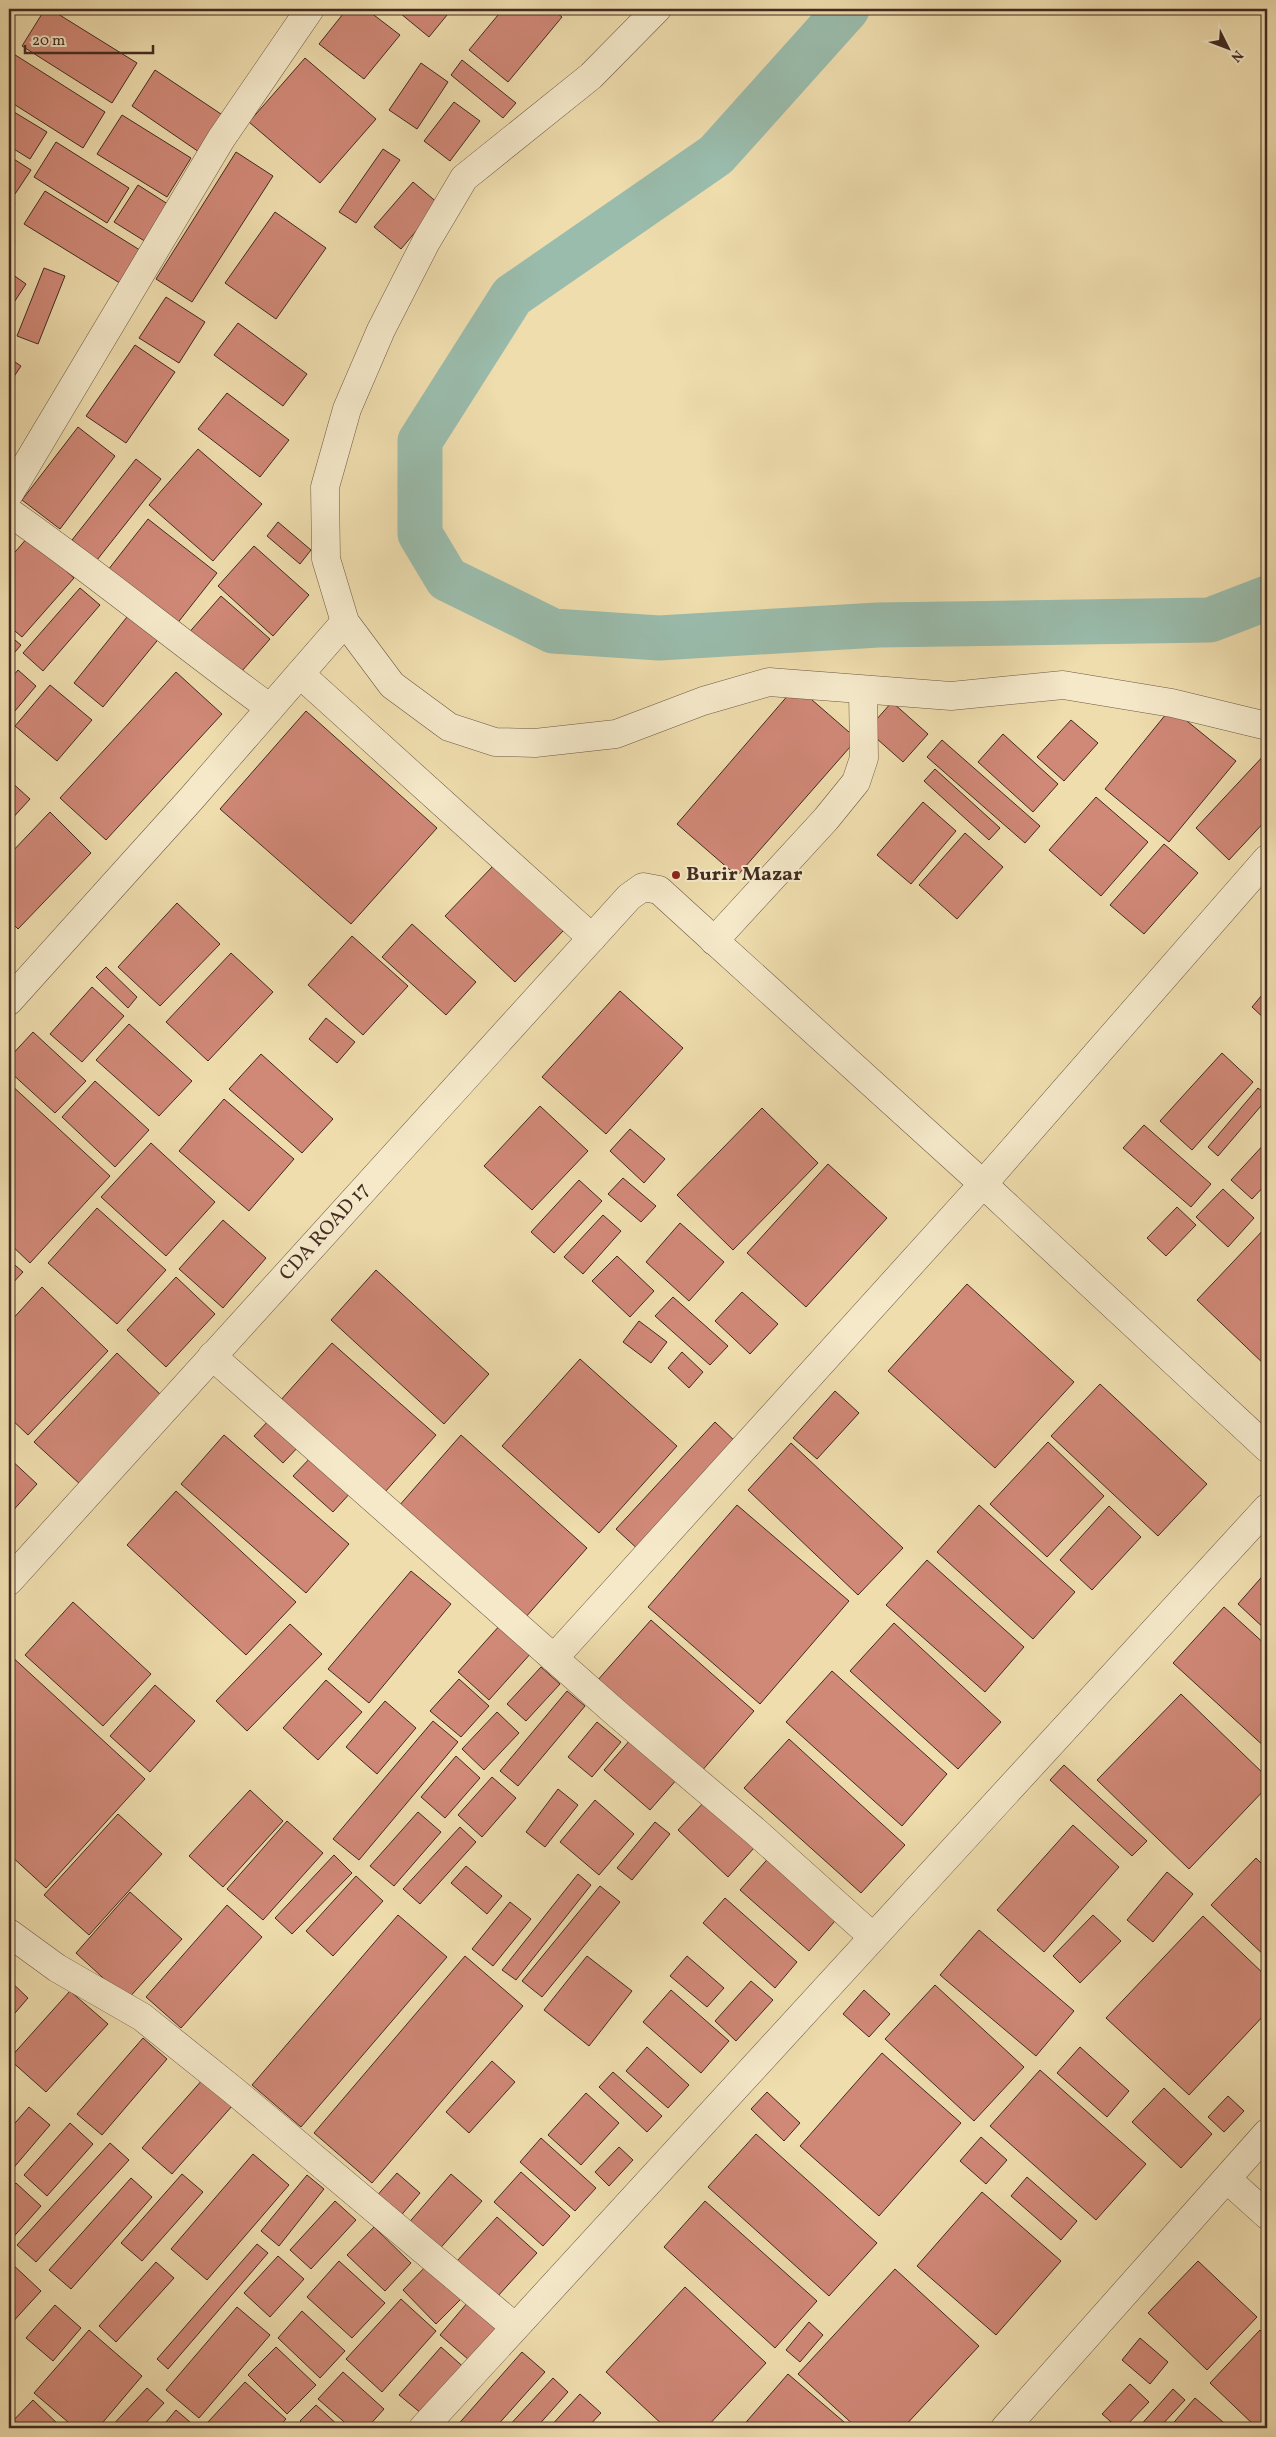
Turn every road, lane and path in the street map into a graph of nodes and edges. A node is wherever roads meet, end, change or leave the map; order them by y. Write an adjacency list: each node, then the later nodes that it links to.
1 (310, 9): 3 (street)
2 (657, 9): 5 (street)
3 (9, 494)
4 (9, 512): 8 (street)
5 (346, 622): 6 (street); 7 (street)
6 (300, 674): 8 (street); 11 (street)
7 (863, 691): 9 (street); 12 (street)
8 (270, 708): 13 (street)
9 (1267, 726)
10 (1267, 859): 14 (street)
11 (592, 938): 12 (street, CDA ROAD 17); 15 (street, CDA ROAD 17)
12 (714, 941): 14 (street)
13 (9, 1001)
14 (983, 1184): 16 (street); 19 (street)
15 (212, 1356): 18 (street, CDA ROAD 17); 19 (street)
16 (1267, 1448)
17 (1267, 1508): 21 (street)
18 (9, 1581)
19 (554, 1658): 21 (street)
20 (9, 1933): 25 (street)
21 (873, 1937): 25 (street)
22 (1267, 2134): 23 (street)
23 (1227, 2179): 24 (street); 27 (street)
24 (1267, 2215)
25 (516, 2327): 26 (street)
26 (423, 2428)
27 (1005, 2428)

